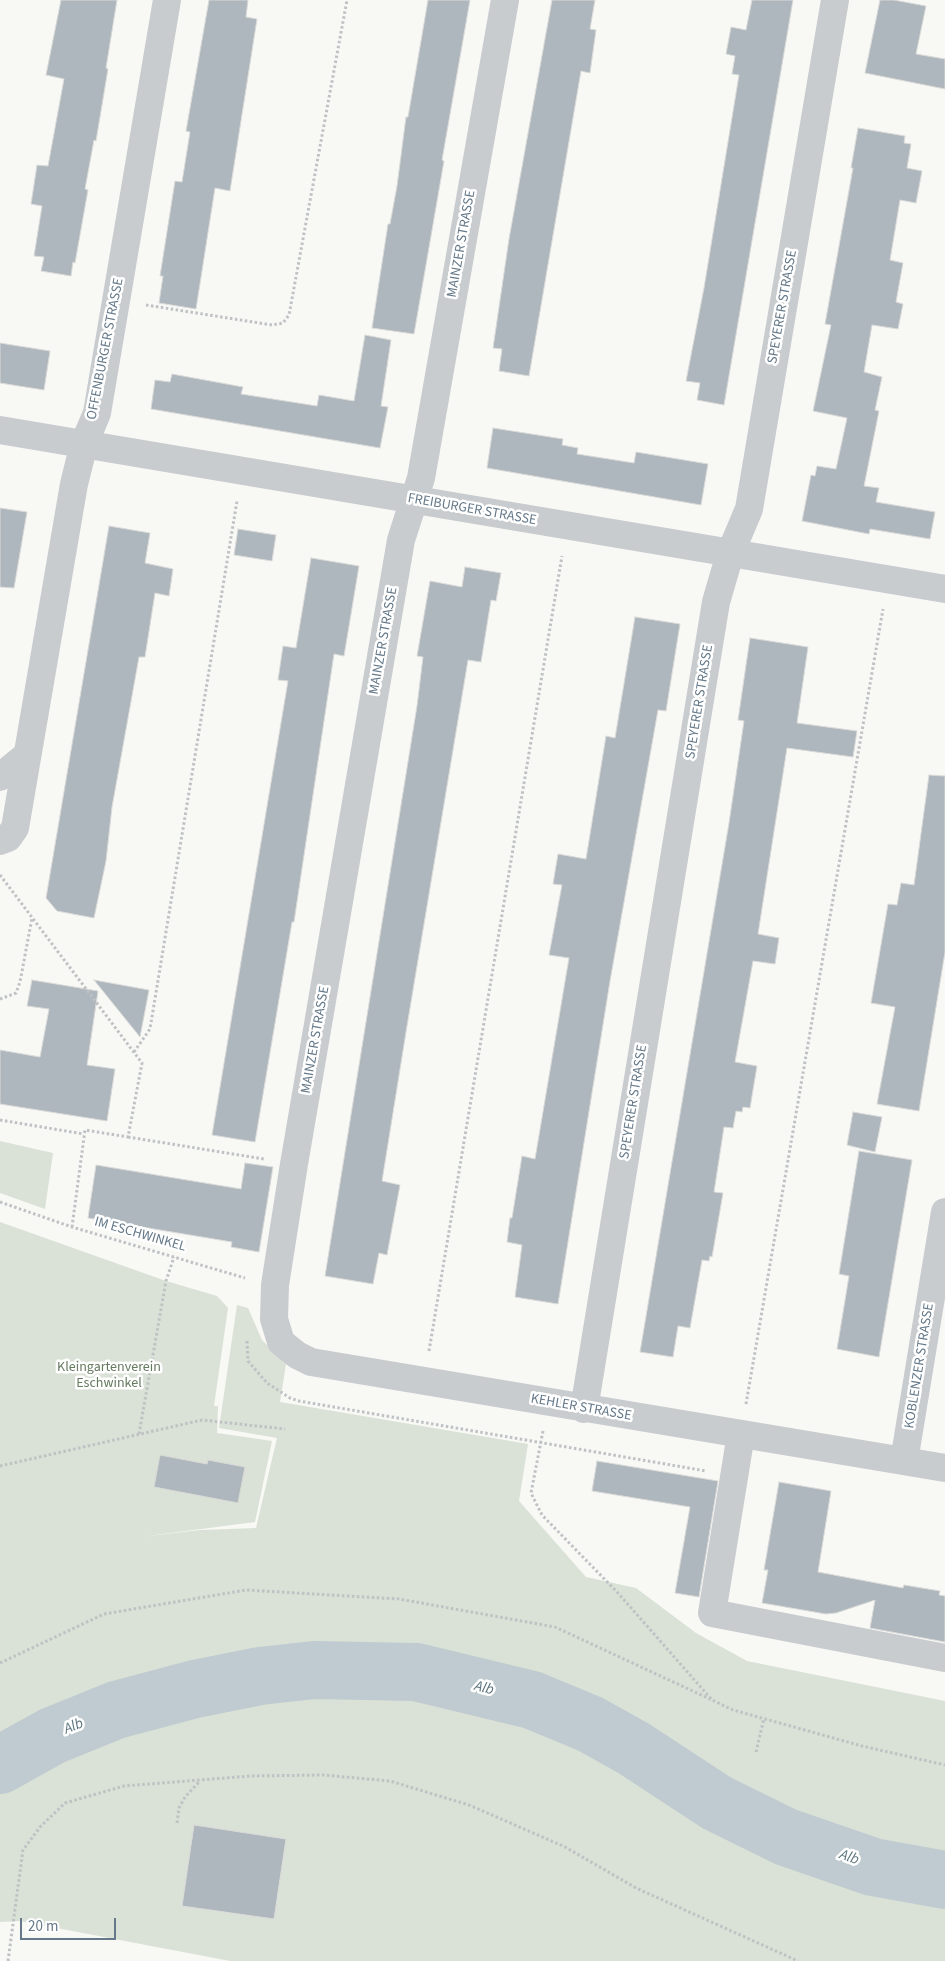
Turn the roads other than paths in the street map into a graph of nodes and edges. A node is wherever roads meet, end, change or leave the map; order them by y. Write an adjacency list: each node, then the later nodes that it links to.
1 (167, 0): 5 (street, OFFENBURGER STRASSE)
2 (505, 0): 6 (street, MAINZER STRASSE)
3 (835, 0): 7 (street, SPEYERER STRASSE)
4 (0, 430): 5 (street, FREIBURGER STRASSE)
5 (84, 444): 6 (street, FREIBURGER STRASSE); 9 (street, OFFENBURGER STRASSE)
6 (413, 500): 7 (street, FREIBURGER STRASSE); 13 (street, MAINZER STRASSE)
7 (730, 554): 8 (street, FREIBURGER STRASSE); 14 (street, SPEYERER STRASSE)
8 (945, 589)
9 (27, 755): 10 (street); 11 (street, OFFENBURGER STRASSE)
10 (0, 777)
11 (0, 841)
12 (945, 1212): 16 (street, KOBLENZER STRASSE)
13 (276, 1285): 14 (street, KEHLER STRASSE)
14 (584, 1409): 15 (street, KEHLER STRASSE)
15 (741, 1434): 16 (street, KEHLER STRASSE); 18 (street)
16 (904, 1461): 17 (street, KEHLER STRASSE)
17 (945, 1468)
18 (945, 1658)

